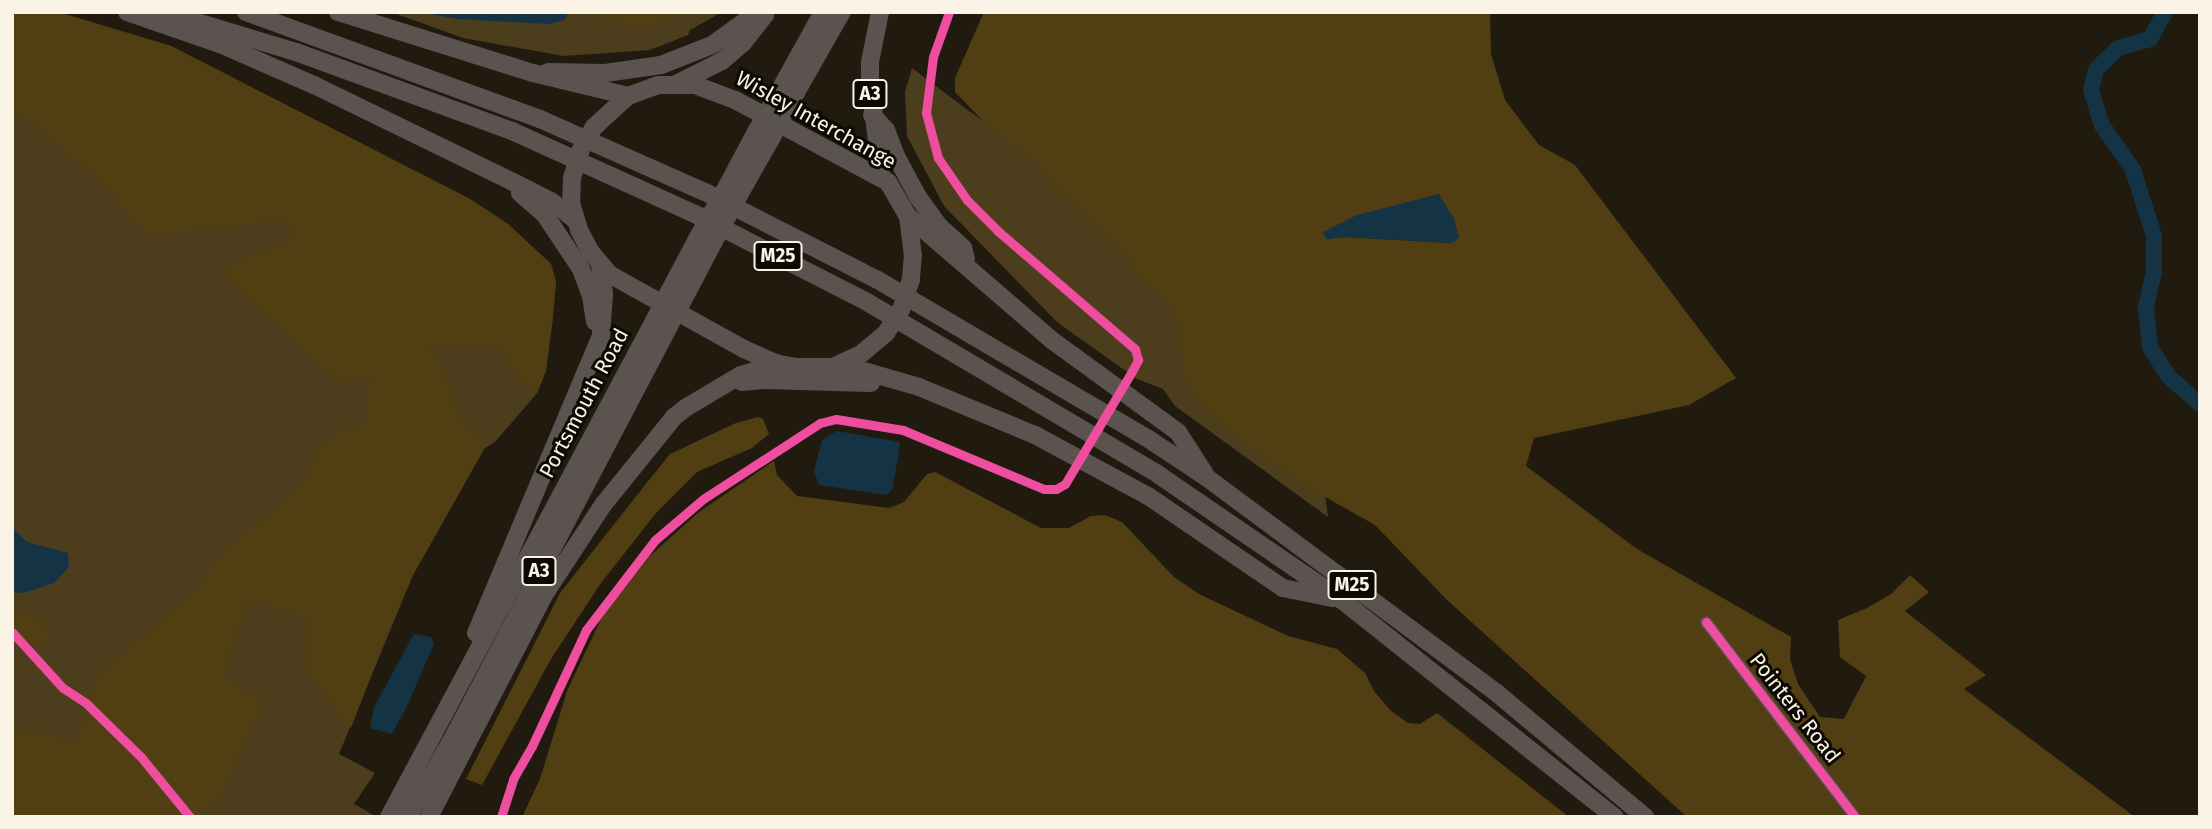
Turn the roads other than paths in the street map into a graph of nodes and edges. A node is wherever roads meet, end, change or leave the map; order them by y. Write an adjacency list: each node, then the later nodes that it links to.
1 (127, 12): 15 (highway)
2 (164, 12): 27 (highway, M25)
3 (246, 12): 26 (highway, M25)
4 (338, 12): 9 (highway)
5 (823, 12): 12 (highway, Portsmouth Road / A3)
6 (842, 12): 12 (highway, Portsmouth Road / A3)
7 (880, 12): 13 (highway, A3)
8 (766, 13): 9 (highway); 10 (highway)
9 (533, 74): 11 (highway)
10 (678, 83): 11 (highway, Wisley Interchange); 14 (highway, Wisley Interchange)
11 (628, 96): 17 (highway, Wisley Interchange, bridge)
12 (779, 107): 20 (highway, Portsmouth Road / A3, bridge)
13 (872, 115): 14 (highway, A3); 19 (highway, M25)
14 (881, 176): 16 (highway, Wisley Interchange)
15 (511, 182): 17 (highway); 21 (highway)
16 (908, 216): 19 (highway, M25); 23 (highway, Wisley Interchange, bridge)
17 (575, 220): 18 (highway, Wisley Interchange)
18 (600, 265): 21 (highway, A3); 22 (highway, Wisley Interchange)
19 (969, 267): 26 (highway, M25)
20 (662, 322): 29 (highway, Portsmouth Road / A3); 31 (highway, Portsmouth Road / A3)
21 (601, 335): 29 (highway, A3)
22 (778, 364): 23 (highway, Wisley Interchange); 24 (highway, A3)
23 (833, 366): 25 (highway)
24 (727, 383): 25 (highway, M25); 32 (highway, A3)
25 (919, 387): 27 (highway, M25)
26 (1206, 477): 34 (highway, M25)
27 (1343, 601): 33 (highway, M25)
28 (1706, 622): 35 (street, Pointers Road)
29 (465, 674): 30 (highway, Portsmouth Road / A3)
30 (389, 817)
31 (408, 817)
32 (429, 817)
33 (1615, 817)
34 (1645, 817)
35 (1855, 817)

